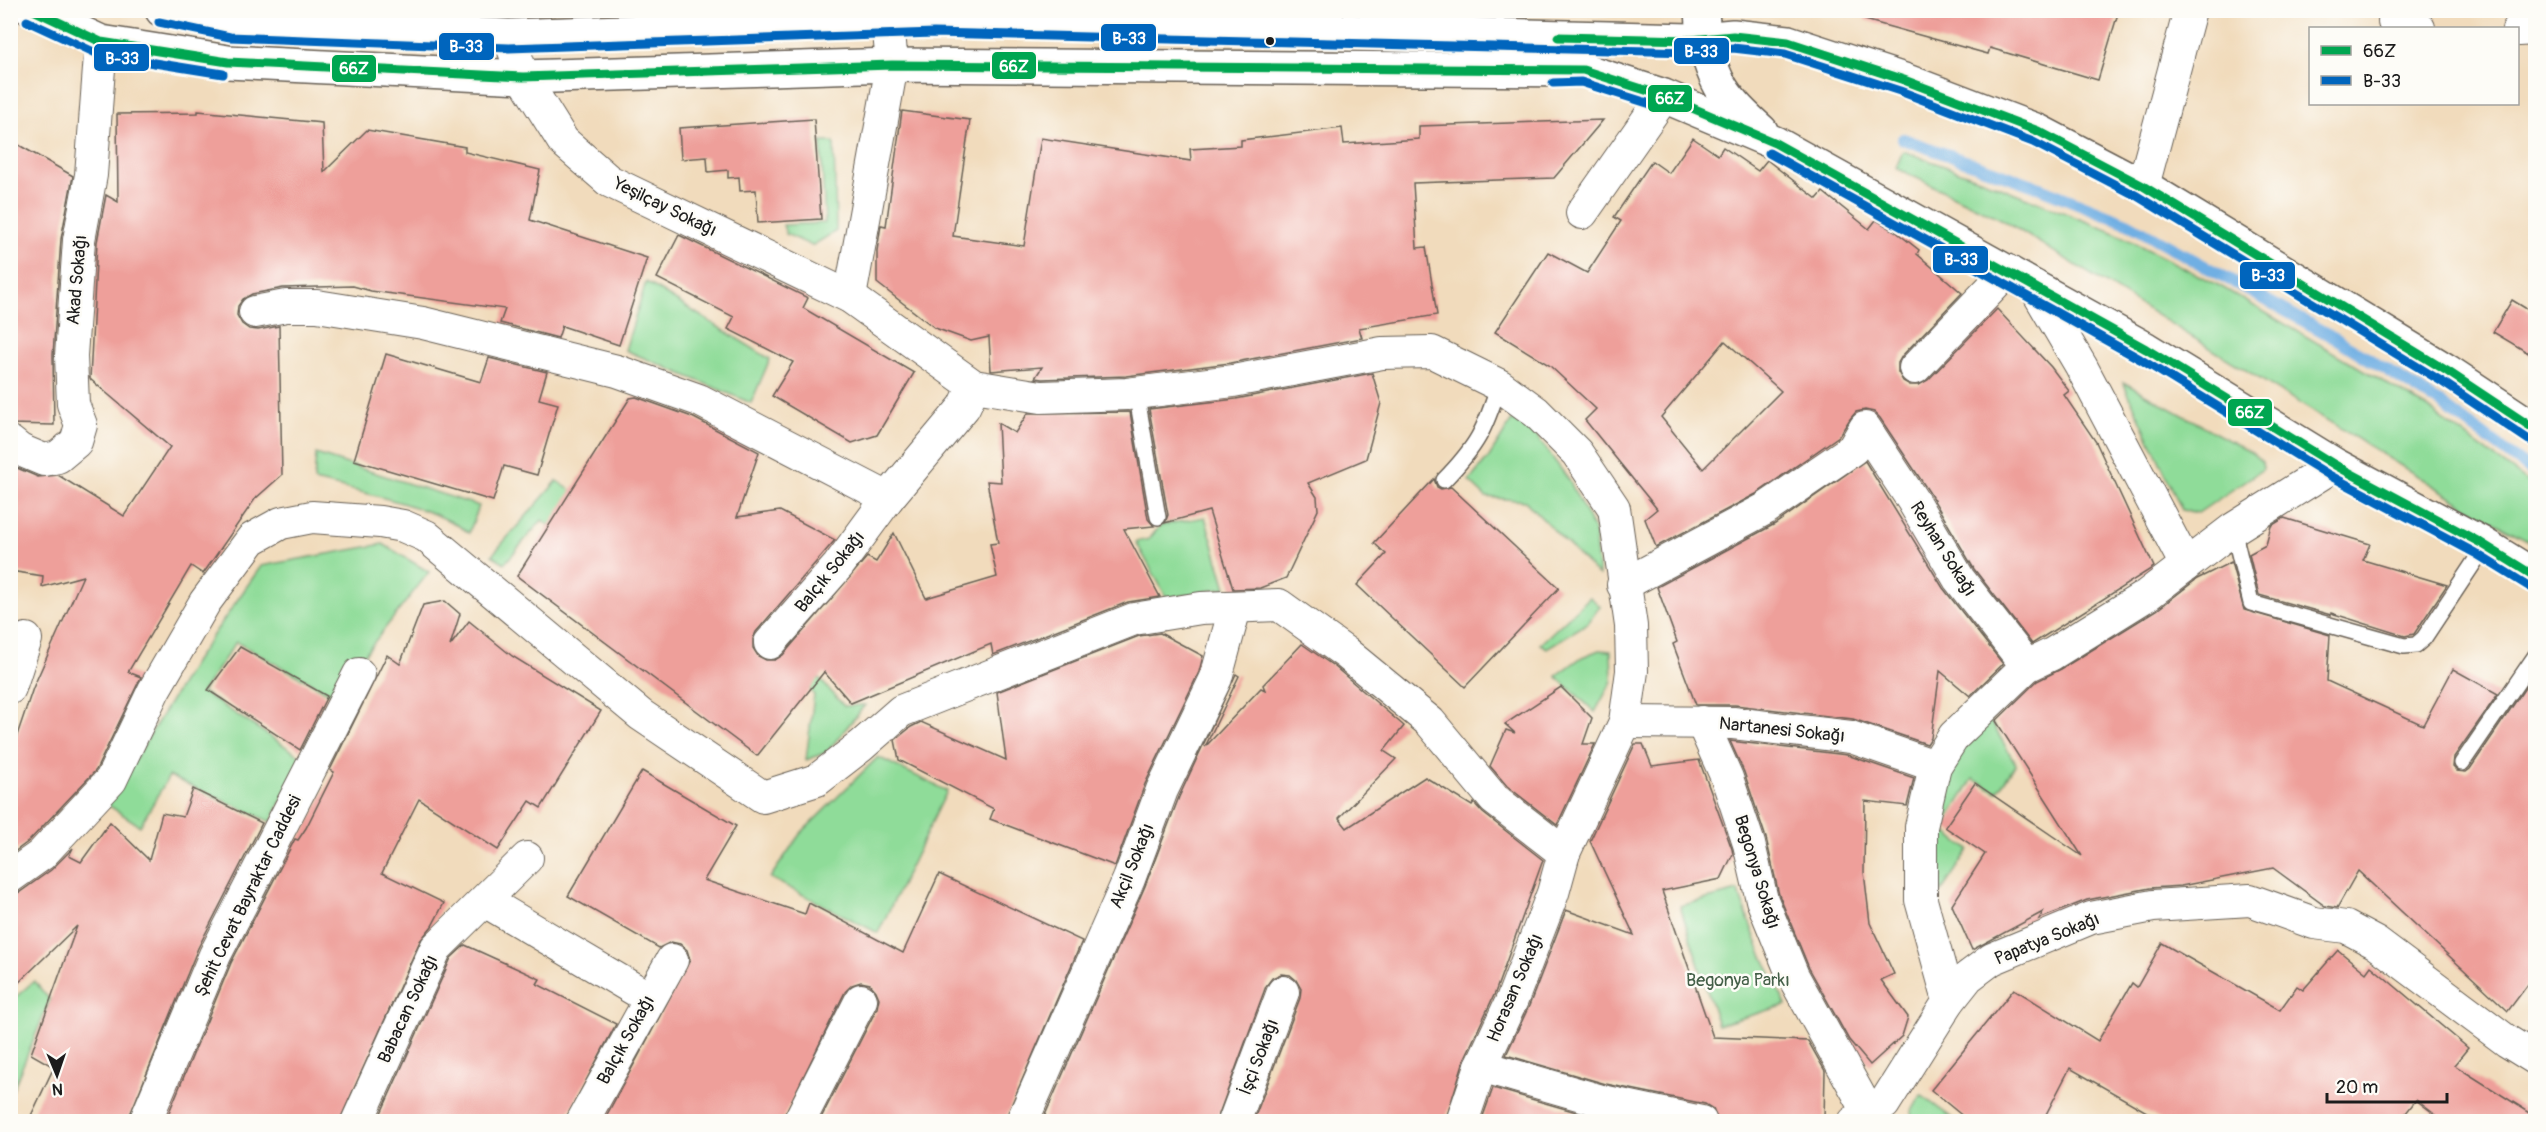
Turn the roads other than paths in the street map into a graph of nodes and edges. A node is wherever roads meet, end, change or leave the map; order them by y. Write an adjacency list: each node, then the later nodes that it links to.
1 (32, 10): 10 (main road)
2 (162, 10): 5 (main road)
3 (2190, 10): 16 (street)
4 (889, 16): 6 (main road); 9 (main road); 12 (street)
5 (230, 18): 9 (main road); 11 (street)
6 (1703, 25): 15 (main road); 16 (main road)
7 (2535, 29): 8 (street)
8 (2519, 30)
9 (509, 36): 13 (street, Yeşilçay Sokağı)
10 (100, 42): 11 (main road); 26 (street, Akad Sokağı)
11 (228, 62): 13 (main road)
12 (892, 65): 13 (main road); 14 (main road); 19 (street)
13 (523, 77): 19 (street, Yeşilçay Sokağı)
14 (1664, 96): 15 (main road); 17 (street)
15 (1775, 143): 18 (main road)
16 (2144, 186): 25 (main road)
17 (1582, 213)
18 (2021, 279): 21 (street); 27 (main road); 33 (street)
19 (850, 297): 23 (street, Yeşilçay Sokağı)
20 (255, 312): 29 (street)
21 (1915, 368)
22 (1499, 385): 24 (street, Horasan Sokağı); 28 (lane); 35 (street, Horasan Sokağı)
23 (974, 386): 24 (street, Horasan Sokağı); 29 (street, Balçık Sokağı)
24 (1136, 392): 30 (lane)
25 (2535, 430)
26 (10, 442)
27 (2335, 465): 31 (street); 32 (main road)
28 (1444, 480)
29 (888, 498): 38 (street, Balçık Sokağı)
30 (1158, 517)
31 (2233, 529): 32 (lane); 33 (street)
32 (2485, 546): 34 (main road)
33 (2186, 565): 40 (street)
34 (2535, 577)
35 (1623, 585): 40 (street, Reyhan Sokağı); 43 (street, Horasan Sokağı)
36 (1235, 608): 47 (street); 49 (street); 63 (street, Akçil Sokağı)
37 (26, 639): 42 (street)
38 (770, 643)
39 (2535, 655): 45 (lane)
40 (2027, 666): 46 (street)
41 (359, 674): 59 (street, Şehit Cevat Bayraktar Caddesi)
42 (10, 687)
43 (1625, 722): 44 (street, Nartanesi Sokağı); 47 (street, Horasan Sokağı)
44 (1702, 722): 46 (street, Nartanesi Sokağı); 58 (street, Begonya Sokağı)
45 (2462, 763)
46 (1935, 766): 55 (street)
47 (1564, 854): 57 (street, Horasan Sokağı)
48 (528, 858): 50 (street, Babacan Sokağı)
49 (10, 877)
50 (485, 901): 53 (street); 60 (street, Babacan Sokağı)
51 (672, 960): 53 (street, Balçık Sokağı)
52 (1283, 992): 64 (street, İşçi Sokağı)
53 (649, 998): 61 (street, Balçık Sokağı)
54 (861, 1000): 62 (street)
55 (1949, 1001): 56 (street, Papatya Sokağı); 58 (street, Papatya Sokağı)
56 (2535, 1059)
57 (1481, 1066): 65 (street, Horasan Sokağı); 66 (street)
58 (1875, 1116)
59 (146, 1122)
60 (357, 1122)
61 (582, 1122)
62 (799, 1122)
63 (1022, 1122)
64 (1234, 1122)
65 (1462, 1122)
66 (1701, 1122)

